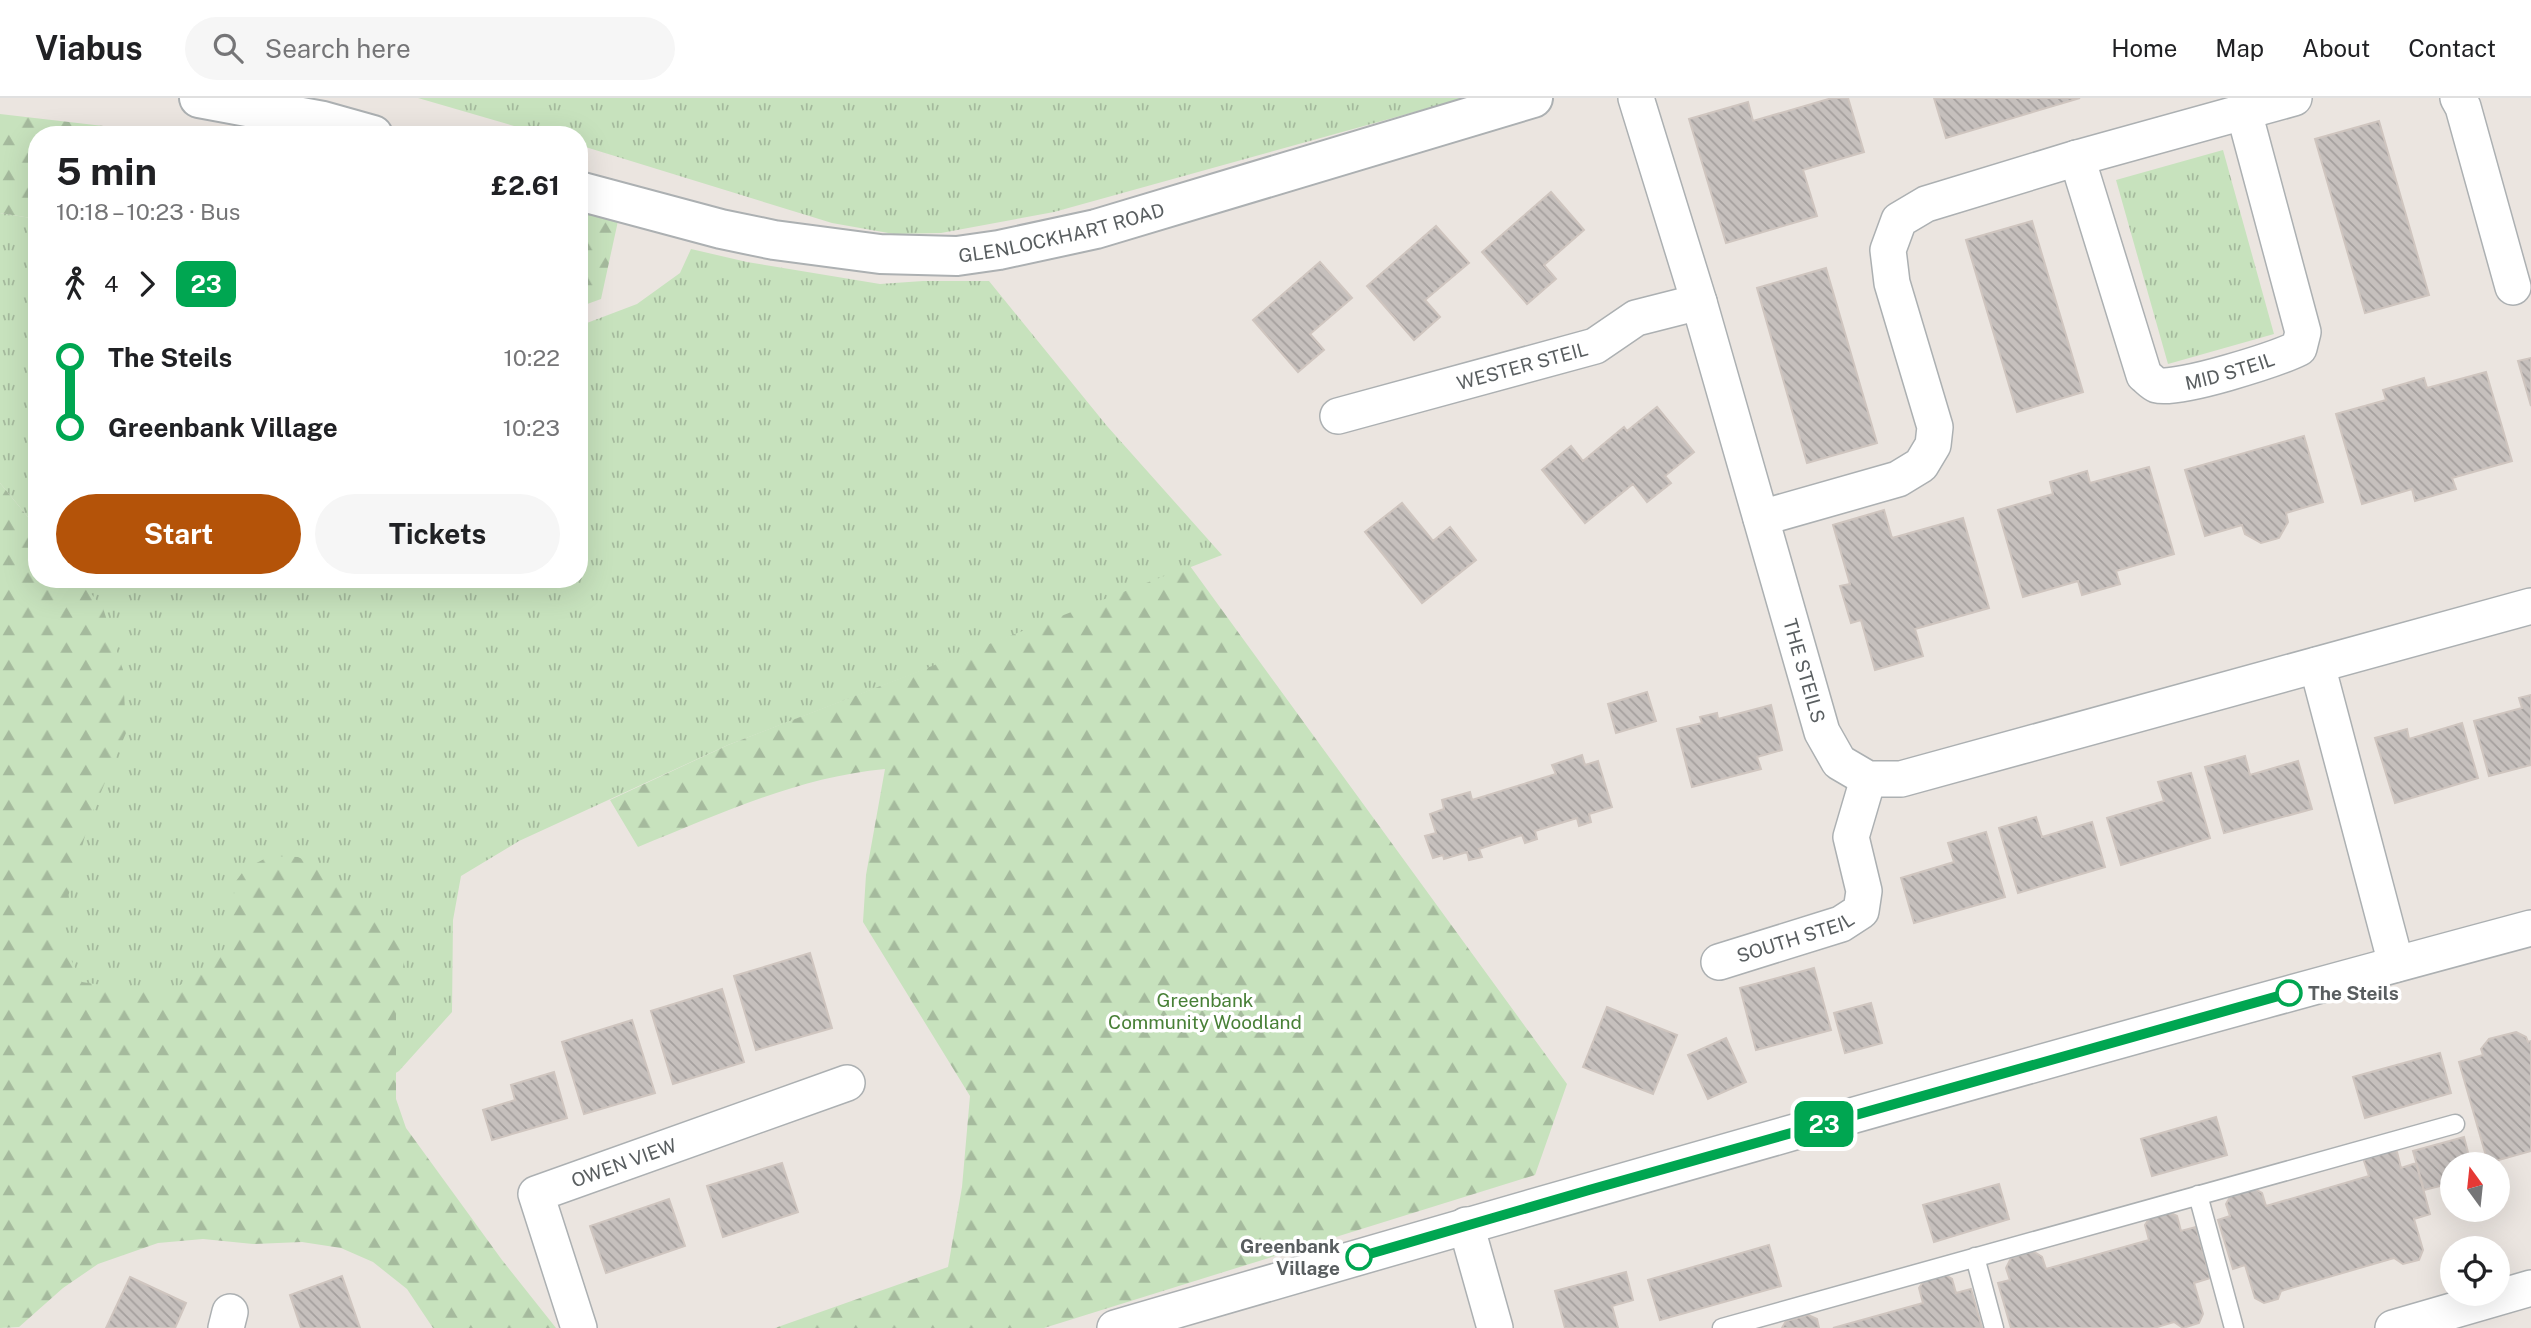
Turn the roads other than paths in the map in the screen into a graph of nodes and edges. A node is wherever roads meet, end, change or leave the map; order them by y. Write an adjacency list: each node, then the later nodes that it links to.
1 (199, 98): 7 (street)
2 (1533, 98): 9 (street, GLENLOCKHART ROAD)
3 (1636, 98): 11 (street, THE STEILS)
4 (2294, 98): 6 (street)
5 (2458, 98): 10 (street)
6 (2244, 112): 8 (street); 8 (street, MID STEIL)
7 (341, 126)
8 (2077, 158): 13 (street)
9 (588, 193)
10 (2513, 287)
11 (1699, 302): 12 (street, WESTER STEIL); 13 (street, THE STEILS)
12 (1338, 416)
13 (1761, 518): 16 (street, THE STEILS)
14 (2531, 606): 15 (street)
15 (2317, 665): 16 (street); 19 (street)
16 (1868, 779): 18 (street, SOUTH STEIL)
17 (2531, 928): 19 (street)
18 (1719, 962)
19 (2396, 964): 23 (street)
20 (847, 1083): 27 (street, OWEN VIEW)
21 (2455, 1124): 22 (lane)
22 (2198, 1195): 24 (lane); 32 (lane)
23 (1466, 1225): 28 (street); 29 (street)
24 (1975, 1257): 30 (lane); 31 (lane)
25 (2531, 1288): 26 (street)
26 (2473, 1317): 33 (street)
27 (579, 1328)
28 (1115, 1328)
29 (1495, 1328)
30 (1722, 1328)
31 (1994, 1328)
32 (2234, 1328)
33 (2393, 1328)

